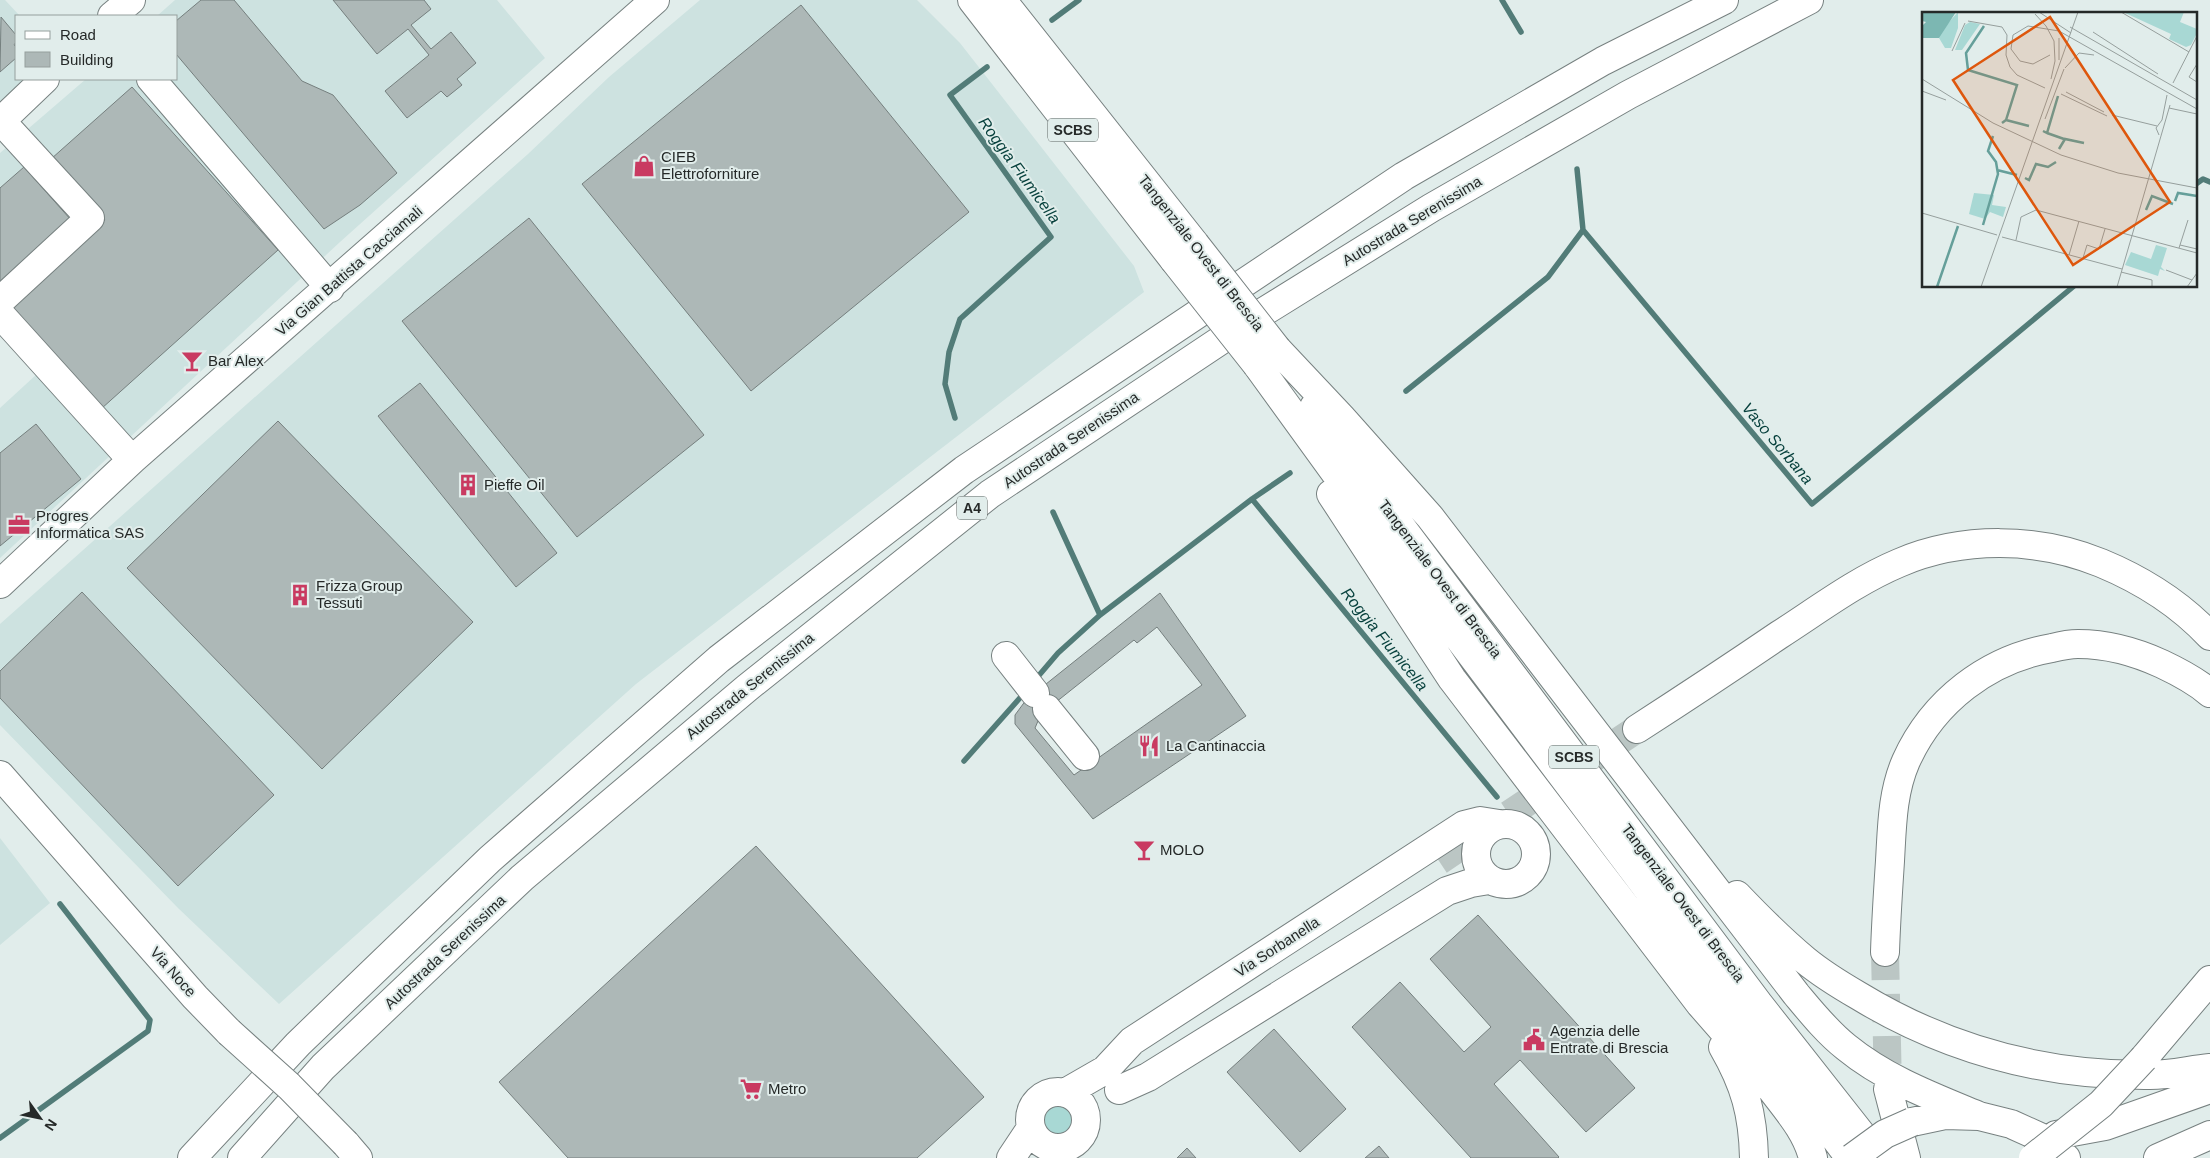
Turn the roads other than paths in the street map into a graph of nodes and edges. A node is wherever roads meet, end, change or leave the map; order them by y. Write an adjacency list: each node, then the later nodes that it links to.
1 (130, 0): 7 (main road)
2 (655, 0): 12 (main road, Via Gian Battista Cacciamali)
3 (972, 0): 11 (main road, Tangenziale Ovest di Brescia / SCBS)
4 (1002, 0): 11 (main road, Tangenziale Ovest di Brescia / SCBS)
5 (1724, 0): 42 (main road, A4)
6 (1809, 0): 43 (main road, Autostrada Serenissima / A4)
7 (113, 15)
8 (44, 80): 10 (main road)
9 (152, 80): 12 (main road)
10 (0, 121): 13 (main road)
11 (1184, 252): 15 (main road, Tangenziale Ovest di Brescia / SCBS, bridge)
12 (330, 288): 16 (main road, Via Gian Battista Cacciamali)
13 (0, 301)
14 (0, 314): 16 (main road)
15 (1268, 365): 20 (main road); 30 (main road); 47 (main road, Tangenziale Ovest di Brescia / SCBS); 48 (main road, Tangenziale Ovest di Brescia / SCBS)
16 (132, 460): 17 (main road, Via Gian Battista Cacciamali)
17 (0, 584)
18 (2210, 636): 22 (main road)
19 (1006, 656): 23 (main road)
20 (1548, 672): 31 (main road); 36 (main road)
21 (2210, 693): 28 (main road)
22 (1637, 729)
23 (1085, 756)
24 (0, 775): 41 (main road, Via Noce, bridge)
25 (1500, 824): 27 (main road); 27 (main road); 32 (main road, Via Sorbanella)
26 (1439, 861): 32 (main road)
27 (1489, 880): 32 (main road)
28 (1884, 952)
29 (2210, 980): 40 (main road, bridge)
30 (1700, 1004): 45 (main road); 46 (main road)
31 (2210, 1068)
32 (1112, 1080): 35 (main road, Via Sorbanella); 37 (main road)
33 (1888, 1089): 49 (main road)
34 (2210, 1089): 40 (main road)
35 (1065, 1093): 37 (main road); 39 (main road)
36 (1979, 1116): 40 (main road); 47 (main road, bridge)
37 (1086, 1128): 39 (main road)
38 (2210, 1135): 51 (main road)
39 (1035, 1144): 44 (main road)
40 (2037, 1148): 50 (main road)
41 (352, 1151)
42 (192, 1158)
43 (242, 1158)
44 (1011, 1158)
45 (1754, 1158)
46 (1813, 1158)
47 (1851, 1158)
48 (1880, 1158)
49 (1906, 1158)
50 (2066, 1158)
51 (2158, 1158)

